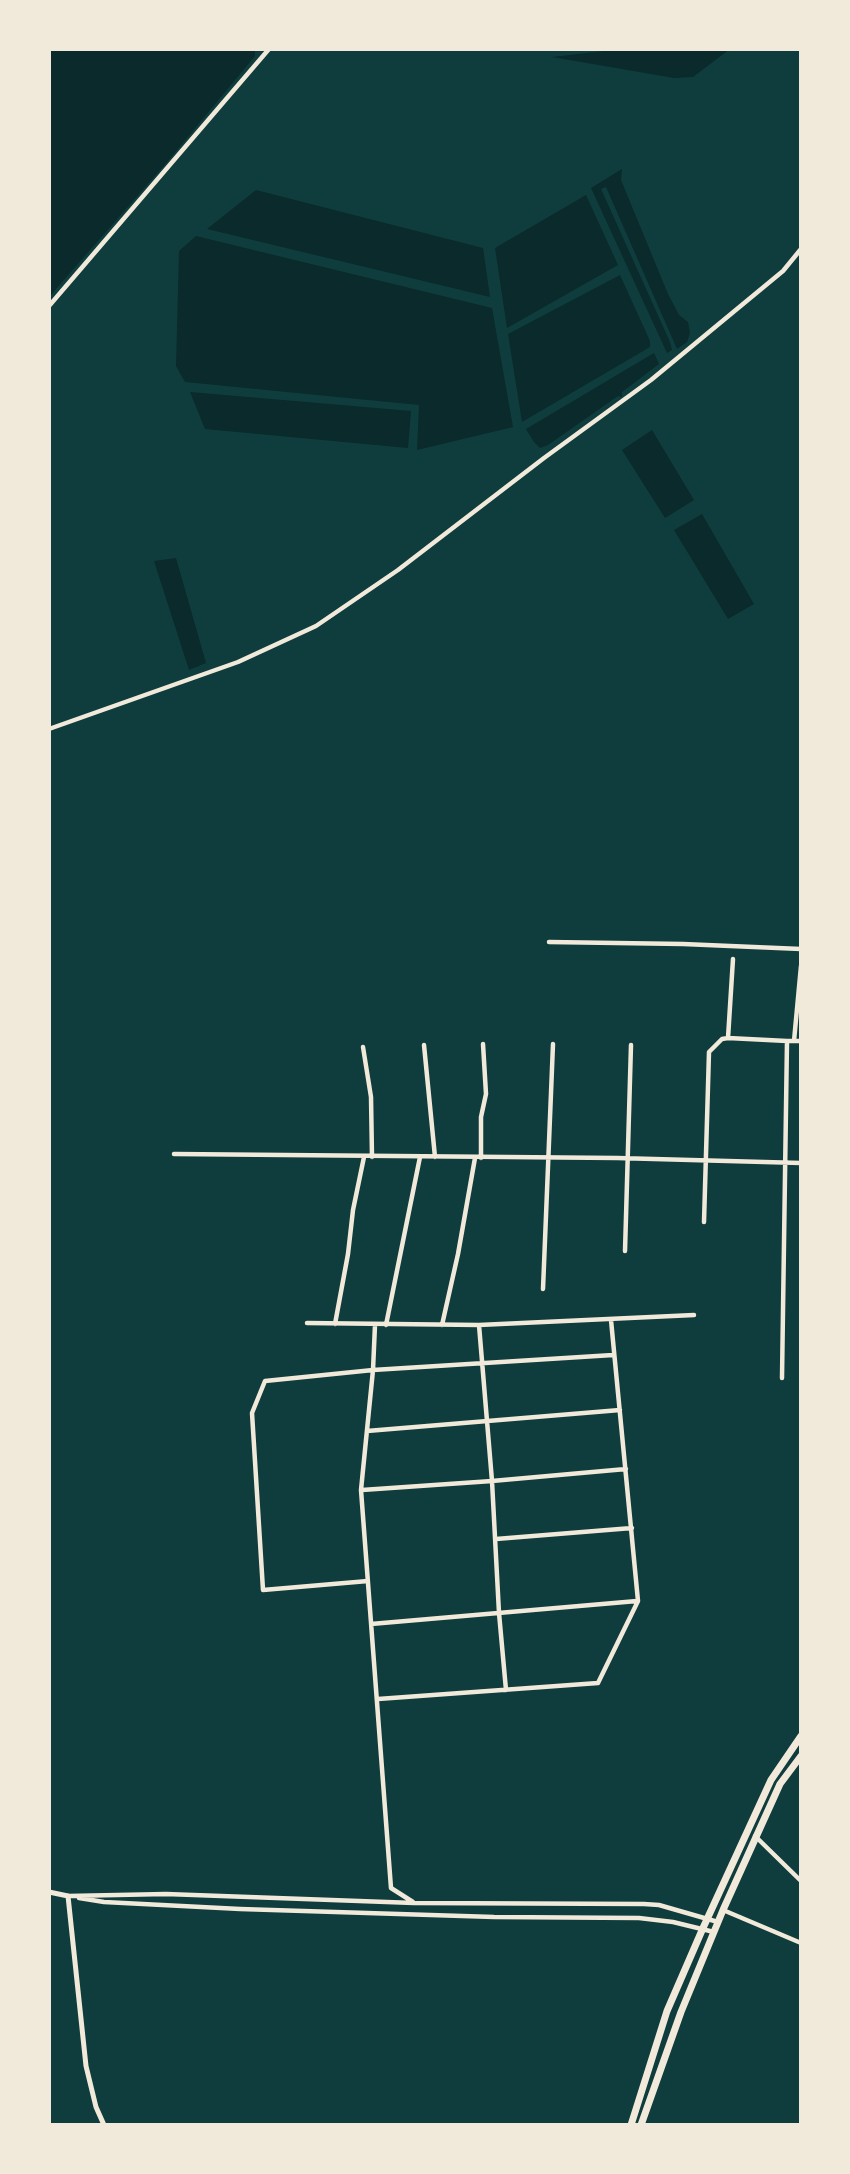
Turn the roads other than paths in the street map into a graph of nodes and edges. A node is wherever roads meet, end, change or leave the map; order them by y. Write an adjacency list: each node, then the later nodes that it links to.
1 (269, 49): 3 (street)
2 (801, 249): 4 (street)
3 (49, 306)
4 (49, 729)
5 (549, 942): 6 (street)
6 (801, 949)
7 (733, 959): 9 (street)
8 (801, 966): 11 (street)
9 (728, 1038): 10 (street); 27 (street)
10 (787, 1041): 11 (street); 28 (street)
11 (794, 1041): 12 (street)
12 (801, 1041)
13 (553, 1044): 25 (street)
14 (424, 1045): 22 (street)
15 (483, 1045): 24 (street)
16 (631, 1045): 26 (street)
17 (363, 1047): 20 (street)
18 (174, 1154): 19 (street)
19 (364, 1157): 20 (street); 36 (street)
20 (372, 1157): 21 (street)
21 (419, 1157): 22 (street); 38 (street)
22 (435, 1157): 23 (street)
23 (475, 1158): 24 (street); 39 (street)
24 (481, 1158): 25 (street)
25 (549, 1158): 26 (street); 32 (street)
26 (629, 1159): 27 (street); 31 (street)
27 (705, 1161): 28 (street); 30 (street)
28 (784, 1163): 29 (street); 44 (street)
29 (801, 1163)
30 (704, 1222)
31 (625, 1251)
32 (543, 1289)
33 (694, 1315): 34 (street)
34 (611, 1320): 40 (street); 41 (street)
35 (307, 1323): 36 (street)
36 (335, 1324): 37 (street)
37 (375, 1325): 38 (street); 43 (street)
38 (386, 1325): 39 (street)
39 (442, 1325): 40 (street)
40 (479, 1325): 42 (street)
41 (613, 1355): 42 (street); 45 (street)
42 (481, 1363): 43 (street); 46 (street)
43 (373, 1370): 47 (street); 53 (street)
44 (782, 1378)
45 (620, 1410): 46 (street); 48 (street)
46 (486, 1421): 47 (street); 49 (street)
47 (367, 1431): 50 (street)
48 (626, 1469): 49 (street); 51 (street)
49 (492, 1481): 50 (street); 52 (street)
50 (361, 1490): 53 (street)
51 (632, 1528): 52 (street); 54 (street)
52 (496, 1539): 55 (street)
53 (368, 1581): 56 (street)
54 (638, 1601): 55 (street); 57 (street)
55 (499, 1614): 56 (street); 57 (street)
56 (370, 1624): 58 (street)
57 (506, 1690): 58 (street)
58 (378, 1699): 66 (street)
59 (801, 1736): 73 (main road)
60 (801, 1756): 61 (main road)
61 (755, 1836): 62 (street); 70 (main road)
62 (801, 1881)
63 (49, 1892): 65 (street)
64 (166, 1895): 65 (street); 66 (street); 69 (street)
65 (68, 1896): 69 (street); 78 (street)
66 (414, 1903): 68 (street)
67 (560, 1904): 68 (street); 72 (street); 73 (street)
68 (495, 1905): 71 (street)
69 (166, 1906): 71 (street)
70 (723, 1910): 74 (main road); 77 (street)
71 (494, 1917): 72 (street)
72 (559, 1917): 75 (street)
73 (708, 1918): 74 (street); 75 (main road)
74 (718, 1922): 76 (main road)
75 (703, 1928): 76 (street); 79 (main road)
76 (714, 1932): 80 (main road)
77 (801, 1943)
78 (104, 2125)
79 (631, 2125)
80 (641, 2125)

